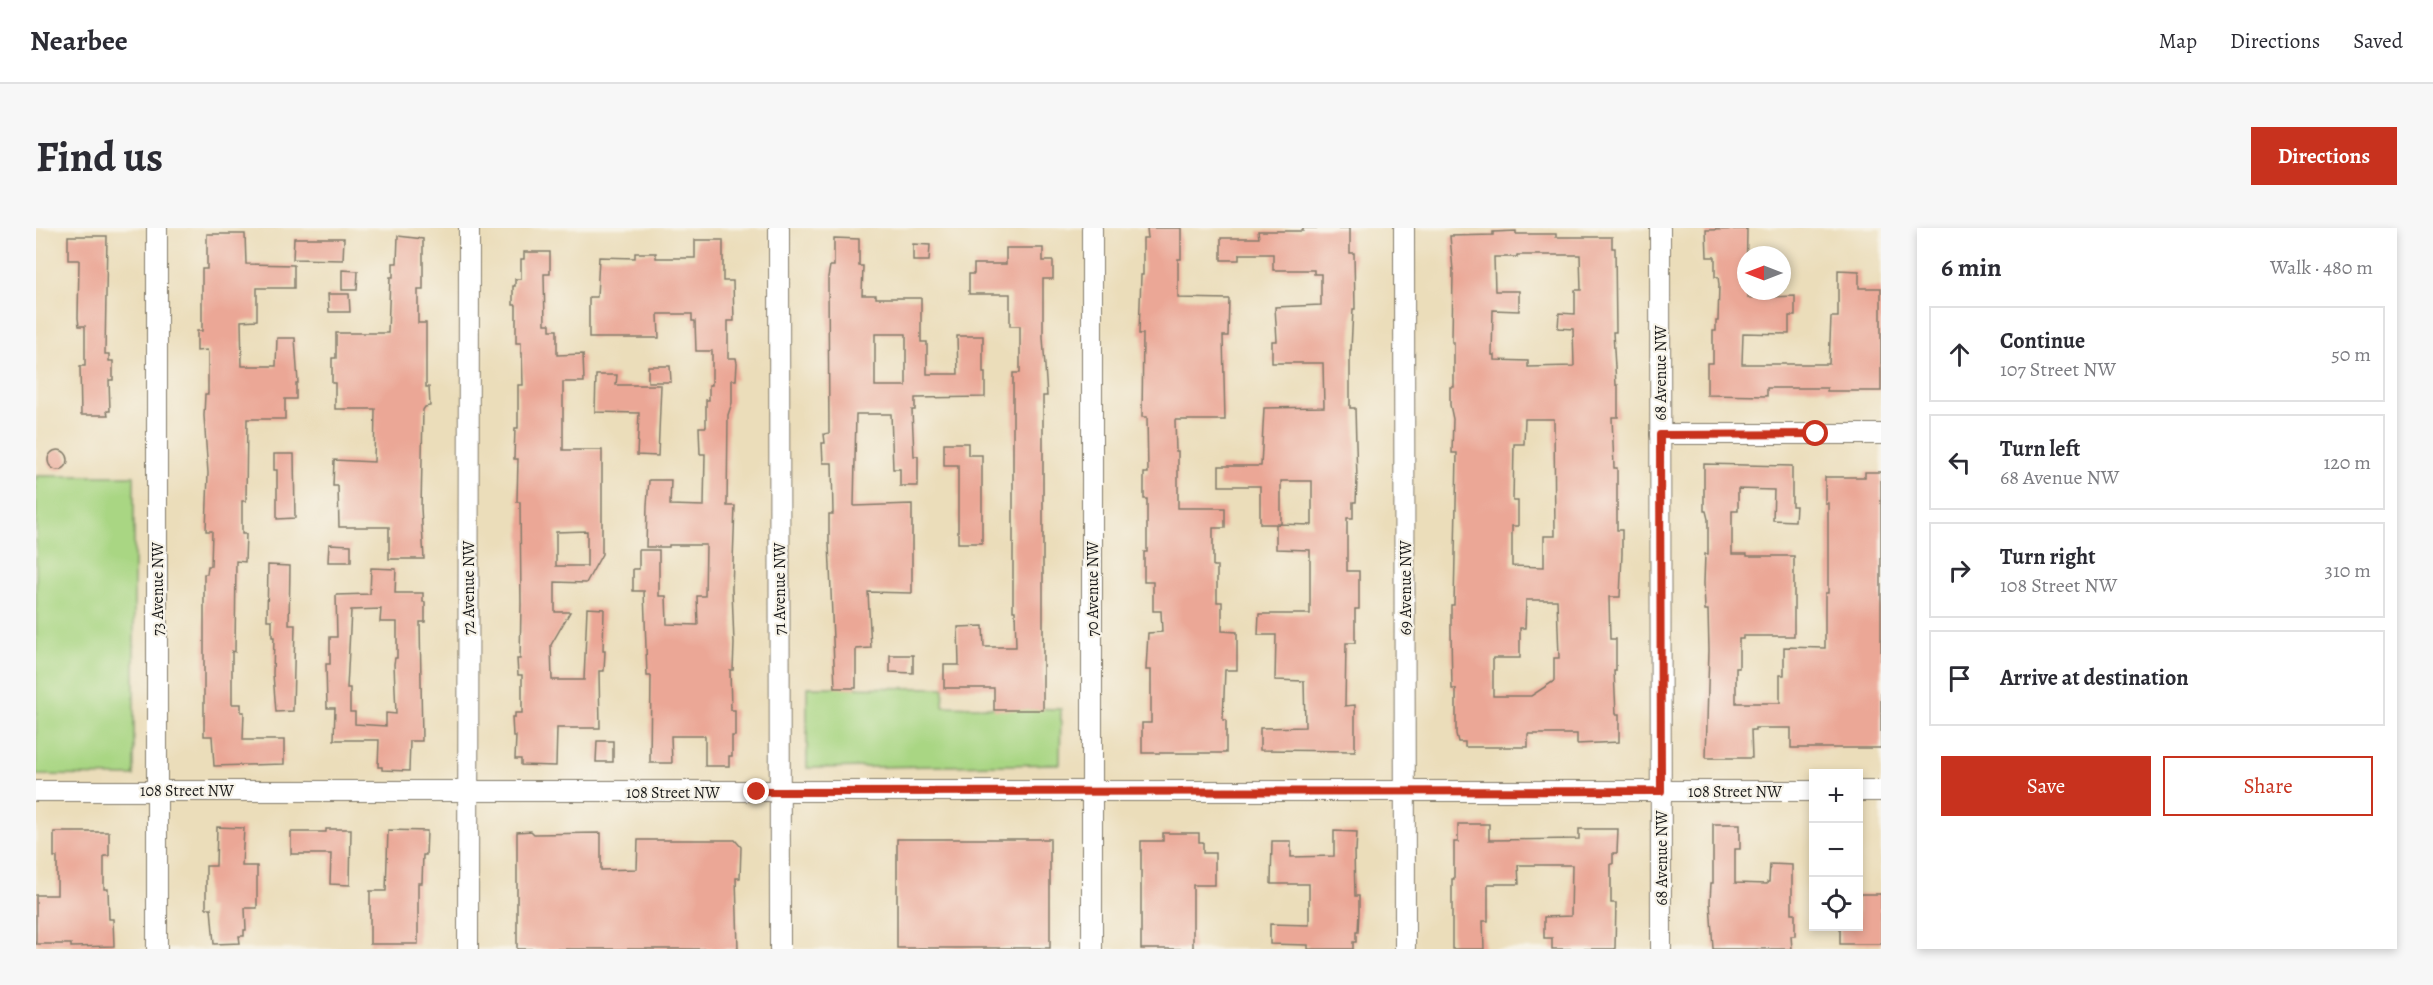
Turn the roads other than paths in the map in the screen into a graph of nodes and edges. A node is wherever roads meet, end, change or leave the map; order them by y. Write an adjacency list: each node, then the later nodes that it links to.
1 (158, 228): 10 (street, 73 Avenue NW)
2 (469, 228): 11 (street, 72 Avenue NW)
3 (779, 228): 17 (street, 71 Avenue NW)
4 (1092, 228): 12 (street, 70 Avenue NW)
5 (1404, 228): 13 (street, 69 Avenue NW)
6 (1660, 228): 8 (street, 68 Avenue NW)
7 (1881, 434): 8 (street)
8 (1660, 435): 14 (street, 68 Avenue NW)
9 (36, 791): 10 (street, 108 Street NW)
10 (157, 791): 11 (street, 108 Street NW); 19 (street, 73 Avenue NW)
11 (468, 791): 17 (street, 108 Street NW); 20 (street, 72 Avenue NW)
12 (1093, 791): 13 (street, 108 Street NW); 17 (street, 108 Street NW); 22 (street, 70 Avenue NW)
13 (1405, 791): 14 (street, 108 Street NW); 23 (street, 69 Avenue NW)
14 (1661, 791): 18 (street, 108 Street NW); 24 (street, 68 Avenue NW)
15 (1863, 791): 16 (street)
16 (1881, 791)
17 (780, 792): 21 (street, 71 Avenue NW)
18 (1809, 792)
19 (157, 949)
20 (468, 949)
21 (780, 949)
22 (1092, 949)
23 (1405, 949)
24 (1661, 949)

